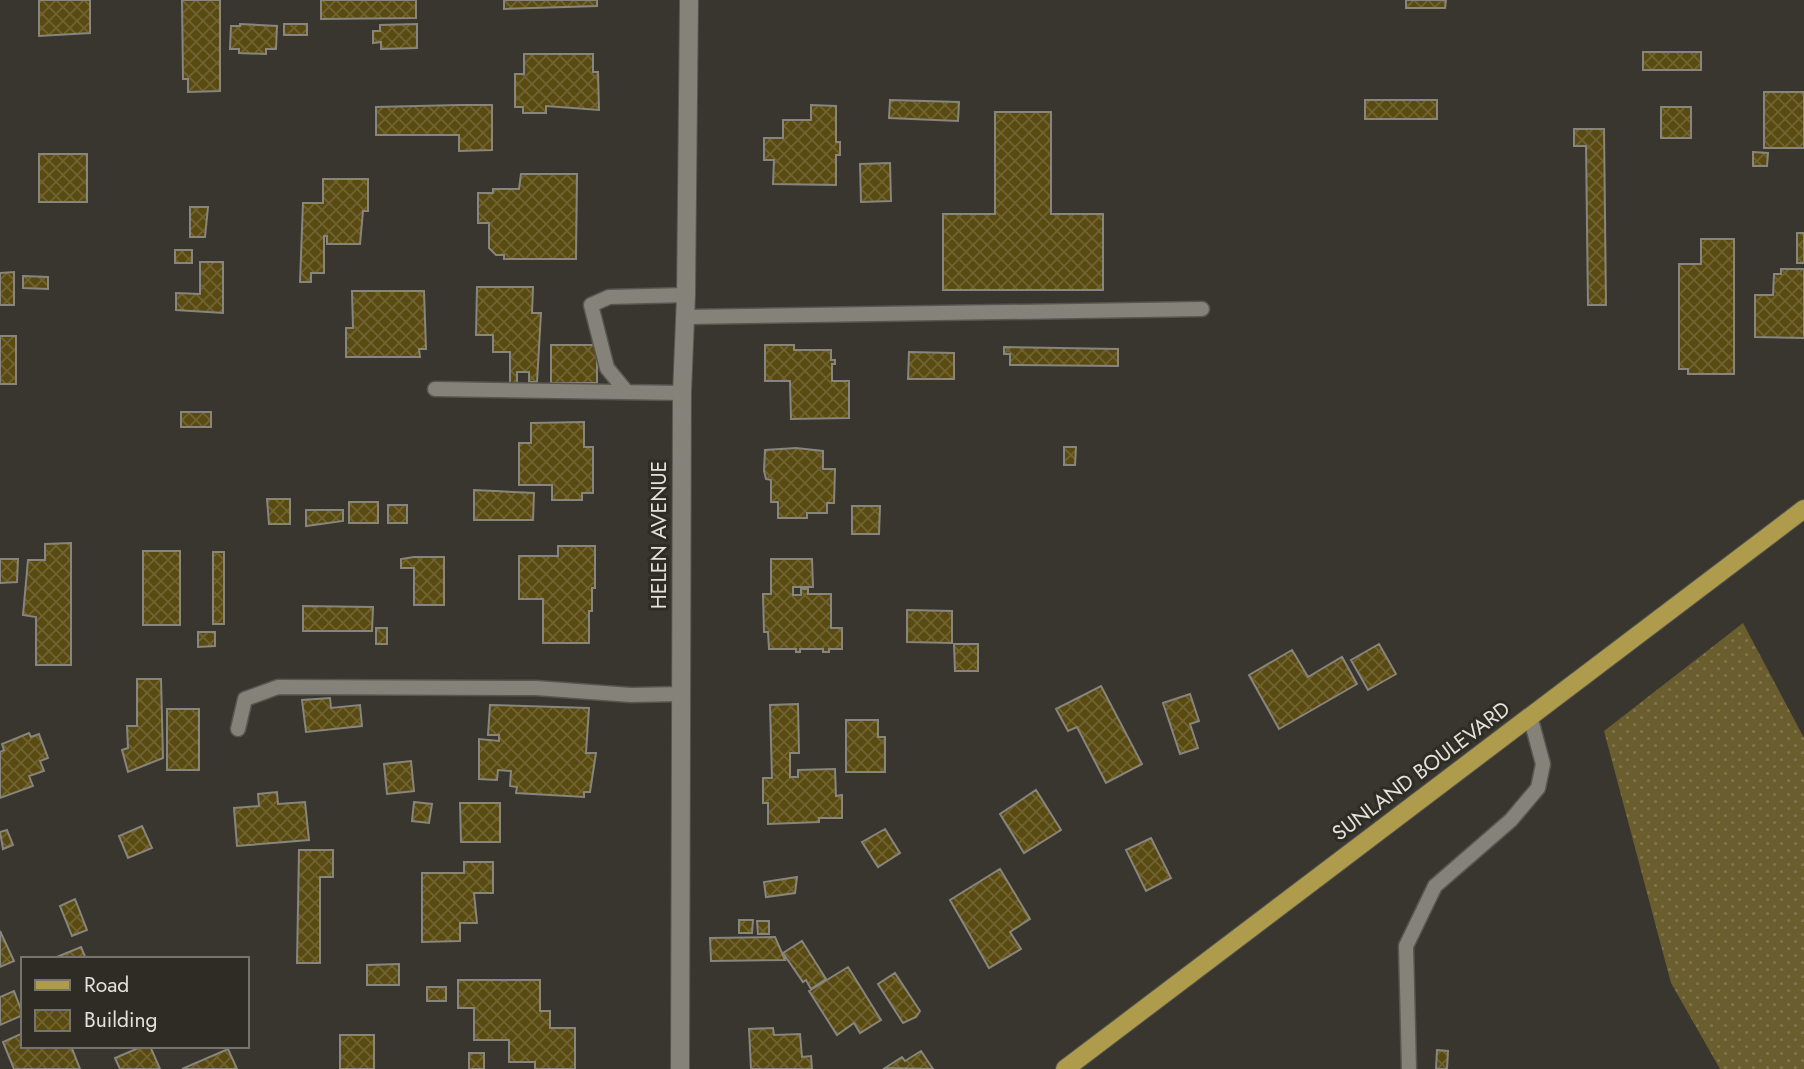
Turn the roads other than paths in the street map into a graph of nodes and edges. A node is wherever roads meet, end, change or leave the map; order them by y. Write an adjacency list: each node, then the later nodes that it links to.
1 (689, 0): 2 (street, HELEN AVENUE)
2 (686, 295): 4 (street, HELEN AVENUE); 6 (lane)
3 (1202, 309): 4 (lane)
4 (686, 317): 7 (street, HELEN AVENUE)
5 (435, 390): 6 (lane)
6 (625, 390): 7 (lane)
7 (682, 393): 9 (street, HELEN AVENUE)
8 (1804, 509): 10 (main road, SUNLAND BOULEVARD)
9 (682, 694): 11 (lane); 12 (street, HELEN AVENUE)
10 (1530, 716): 13 (main road, SUNLAND BOULEVARD); 14 (lane)
11 (238, 729)
12 (680, 1069)
13 (1065, 1069)
14 (1409, 1069)

